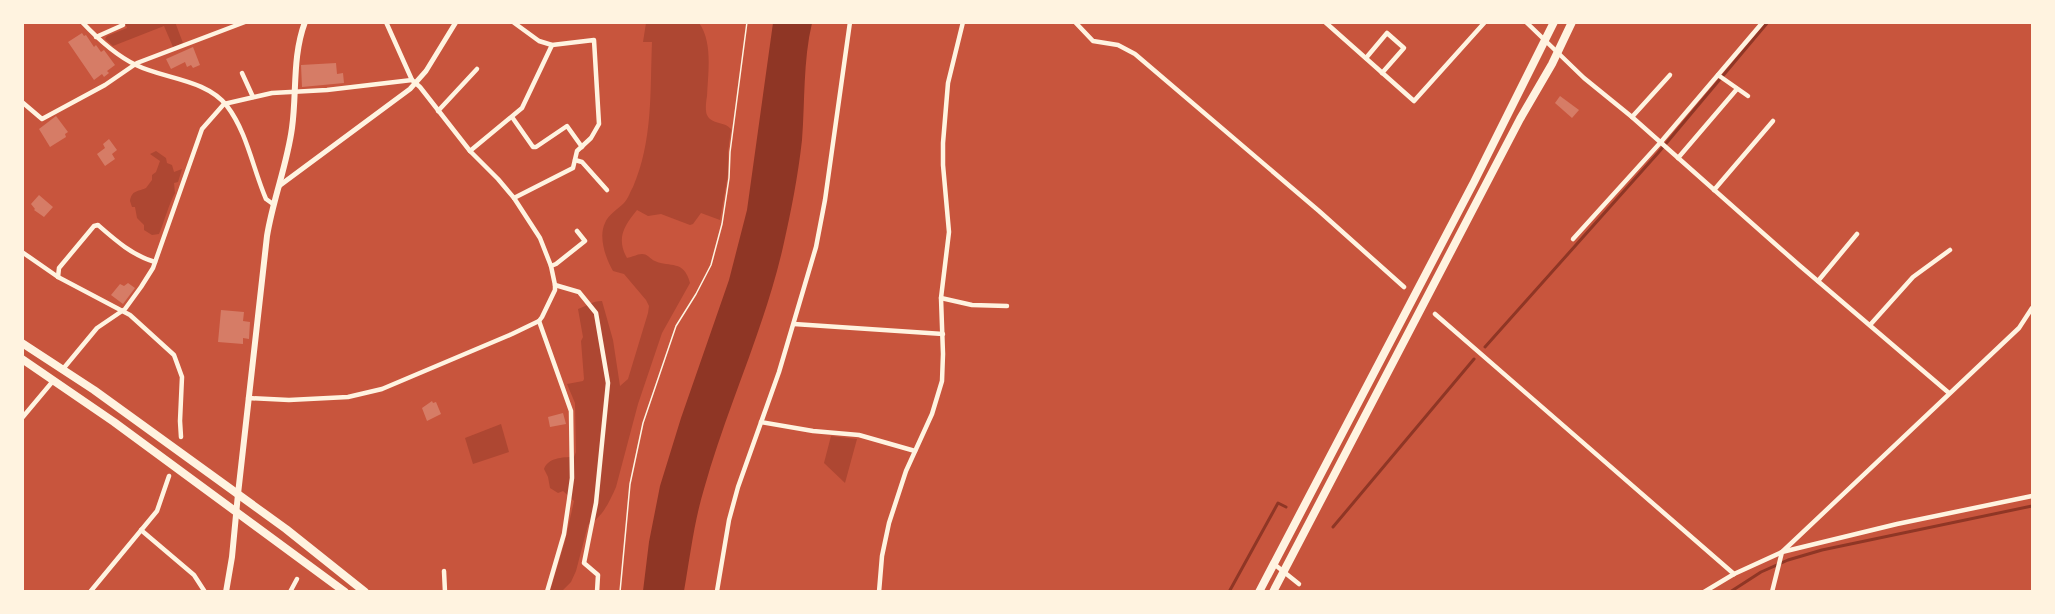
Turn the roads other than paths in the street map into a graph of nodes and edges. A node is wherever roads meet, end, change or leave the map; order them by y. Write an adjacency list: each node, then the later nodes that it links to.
1 (82, 22): 17 (street)
2 (122, 22): 17 (street)
3 (245, 22): 22 (street)
4 (305, 22): 30 (main road)
5 (386, 22): 28 (street)
6 (456, 22): 28 (street)
7 (513, 22): 19 (street)
8 (850, 22): 66 (street)
9 (963, 22): 60 (street)
10 (1075, 22): 59 (street)
11 (1325, 22): 21 (street)
12 (1485, 22): 25 (street)
13 (1526, 22): 18 (street)
14 (1554, 22): 18 (highway)
15 (1572, 22): 20 (highway)
16 (1763, 22): 27 (street)
17 (96, 37): 22 (street)
18 (1545, 39): 20 (street); 85 (highway)
19 (552, 45): 36 (street); 40 (street)
20 (1558, 52): 37 (street); 87 (highway)
21 (1366, 58): 25 (street); 25 (street)
22 (135, 64): 33 (street); 34 (street)
23 (477, 69): 35 (street)
24 (242, 73): 32 (street)
25 (1382, 73)
26 (1670, 75): 37 (street)
27 (1718, 75): 29 (street); 39 (street)
28 (414, 82): 30 (street); 35 (street); 44 (street)
29 (1737, 89): 31 (street); 42 (street)
30 (294, 91): 32 (street); 44 (main road)
31 (1748, 96)
32 (253, 97): 34 (street)
33 (22, 102)
34 (224, 104): 48 (street); 54 (street)
35 (438, 111): 41 (street)
36 (512, 117): 40 (street); 41 (street)
37 (1632, 117): 39 (street)
38 (1773, 121): 46 (street)
39 (1662, 145): 42 (street); 51 (street)
40 (582, 147): 43 (street)
41 (470, 151): 47 (street)
42 (1678, 158): 46 (street)
43 (575, 160): 45 (street); 47 (street)
44 (279, 186): 48 (main road)
45 (607, 190)
46 (1714, 190): 57 (street)
47 (514, 198): 55 (street)
48 (273, 204): 74 (main road)
49 (576, 231): 55 (street)
50 (1857, 234): 57 (street)
51 (1573, 239)
52 (1950, 250): 67 (street)
53 (22, 252): 56 (street)
54 (154, 262): 56 (street); 63 (street)
55 (551, 266): 58 (street)
56 (58, 277): 63 (street)
57 (1818, 280): 67 (street)
58 (555, 285): 65 (street); 99 (street)
59 (1404, 287)
60 (941, 298): 61 (street); 68 (street)
61 (1006, 306)
62 (2032, 308): 73 (street)
63 (122, 311): 71 (street); 77 (street)
64 (1435, 314): 88 (street)
65 (539, 321): 74 (street); 98 (street)
66 (794, 324): 68 (street); 76 (street)
67 (1870, 326): 73 (street)
68 (943, 334): 78 (street)
69 (22, 343): 71 (highway)
70 (22, 359): 72 (highway)
71 (63, 369): 72 (highway); 80 (highway)
72 (54, 380): 75 (street); 82 (highway)
73 (1949, 393): 84 (street)
74 (249, 398): 80 (main road)
75 (22, 418)
76 (761, 422): 78 (street); 100 (street)
77 (182, 437)
78 (915, 451): 101 (street)
79 (169, 476): 83 (street)
80 (238, 494): 82 (main road); 96 (highway)
81 (2032, 496): 84 (street)
82 (236, 512): 93 (main road); 95 (highway)
83 (141, 530): 91 (street); 92 (street)
84 (1782, 552): 88 (street); 105 (street)
85 (1274, 564): 87 (street); 102 (highway)
86 (444, 571): 97 (street)
87 (1283, 571): 90 (street); 103 (highway)
88 (1734, 574): 104 (street)
89 (297, 579): 94 (street)
90 (1299, 584)
91 (90, 591)
92 (205, 591)
93 (226, 591)
94 (290, 591)
95 (345, 591)
96 (365, 591)
97 (445, 591)
98 (547, 591)
99 (597, 591)
100 (717, 591)
101 (879, 591)
102 (1259, 591)
103 (1273, 591)
104 (1704, 591)
105 (1772, 591)

